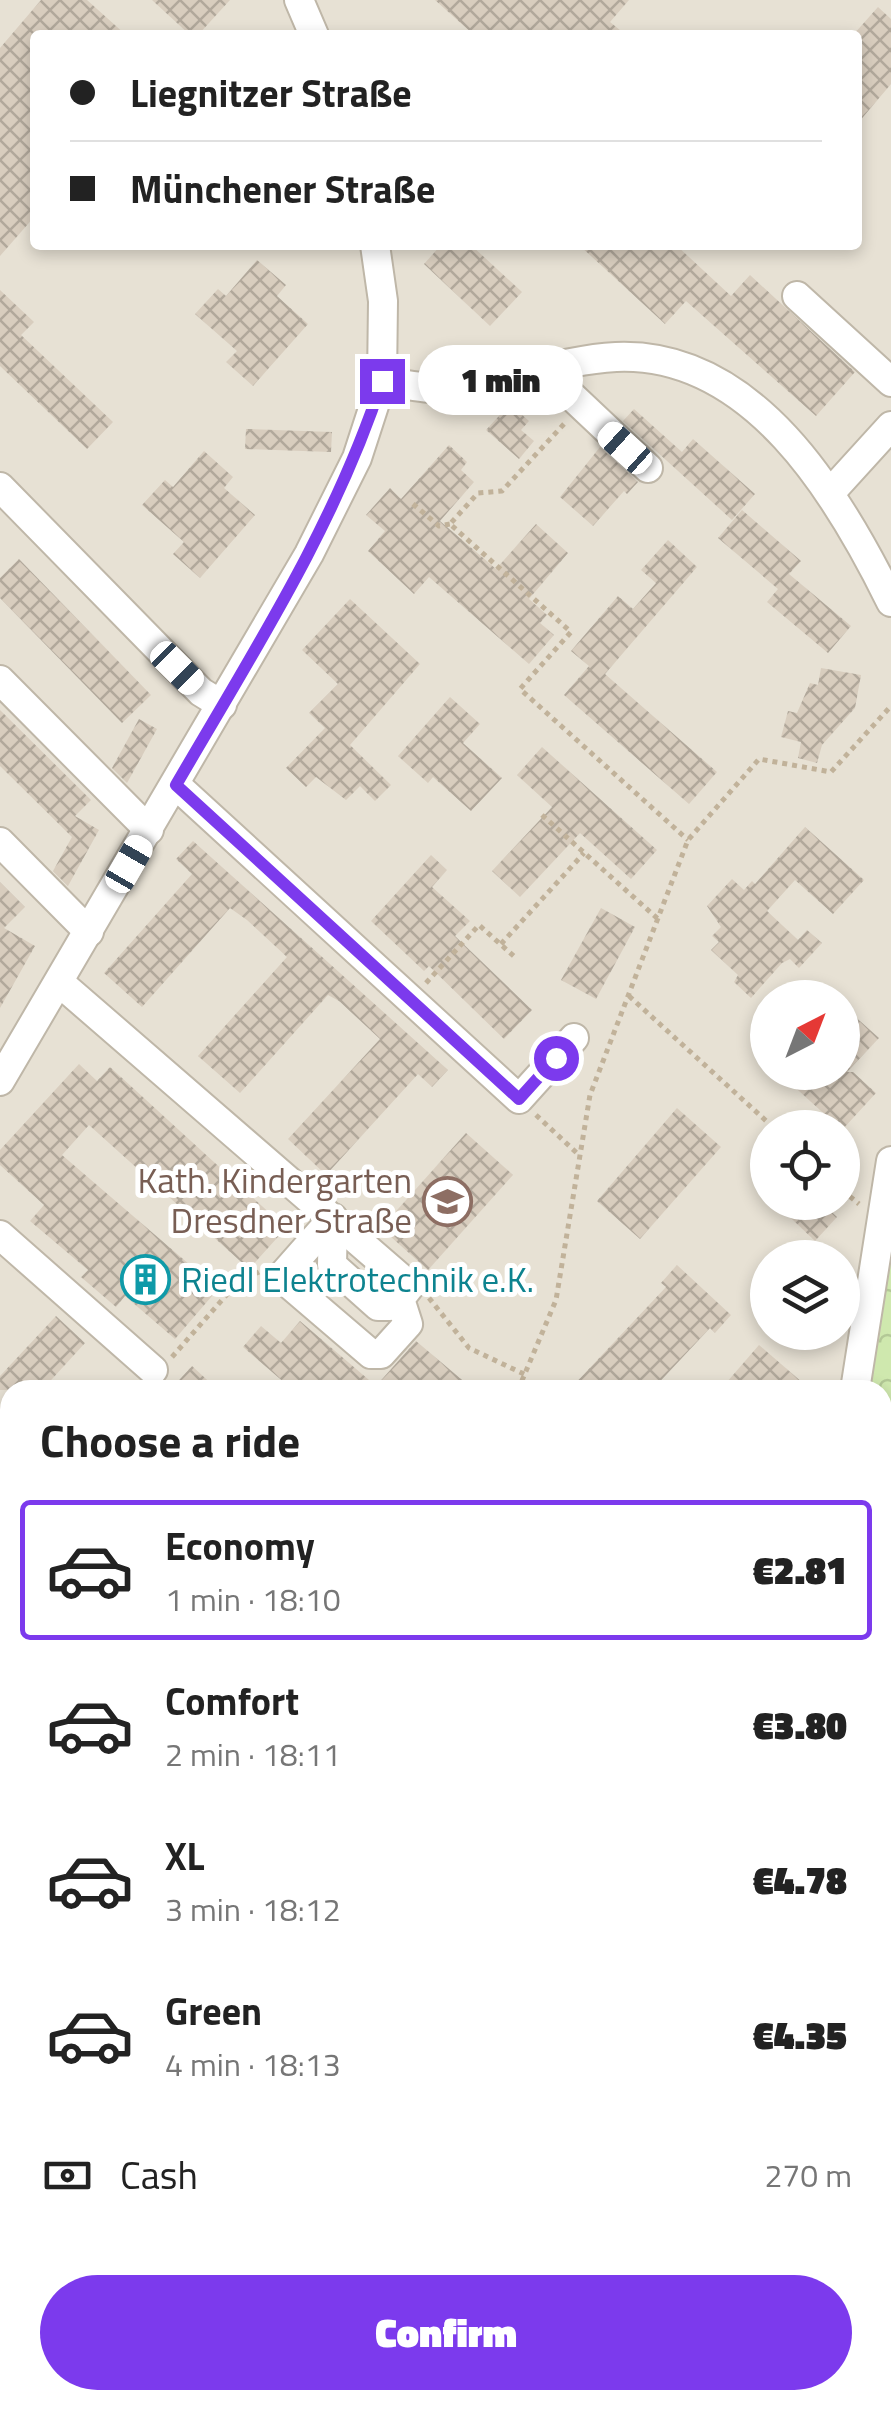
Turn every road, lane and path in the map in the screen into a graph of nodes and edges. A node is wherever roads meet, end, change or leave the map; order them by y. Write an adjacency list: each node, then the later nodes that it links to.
1 (299, 0): 2 (street)
2 (312, 30)
3 (376, 250): 6 (street)
4 (797, 296): 7 (street)
5 (544, 370): 6 (street); 8 (street); 11 (street)
6 (382, 381): 17 (street)
7 (891, 382)
8 (580, 407): 10 (street); 14 (path)
9 (891, 426): 11 (street)
10 (648, 468)
11 (830, 493): 15 (street)
12 (3, 496): 17 (street)
13 (413, 504): 14 (path)
14 (450, 524): 22 (path)
15 (891, 602)
16 (0, 680): 21 (street)
17 (222, 705): 19 (street)
18 (891, 706): 22 (path)
19 (176, 785): 21 (street); 31 (street)
20 (542, 815): 24 (path)
21 (149, 830): 26 (street)
22 (688, 840): 25 (path)
23 (0, 842): 26 (street)
24 (584, 853): 25 (path); 27 (path)
25 (658, 920): 30 (path)
26 (89, 932): 29 (street)
27 (501, 944): 28 (path); 31 (path)
28 (517, 960)
29 (60, 984): 33 (street); 39 (street)
30 (628, 996): 36 (path); 37 (path)
31 (410, 1000): 35 (street)
32 (574, 1038): 35 (street)
33 (10, 1045): 34 (street)
34 (0, 1081)
35 (519, 1099): 37 (path)
36 (754, 1110)
37 (580, 1156): 44 (path)
38 (891, 1161): 46 (street)
39 (333, 1218): 41 (street); 42 (street)
40 (0, 1234): 43 (street)
41 (281, 1277): 42 (street); 43 (path)
42 (405, 1292): 44 (path)
43 (154, 1370)
44 (526, 1375): 45 (path)
45 (523, 1380)
46 (857, 1380)

